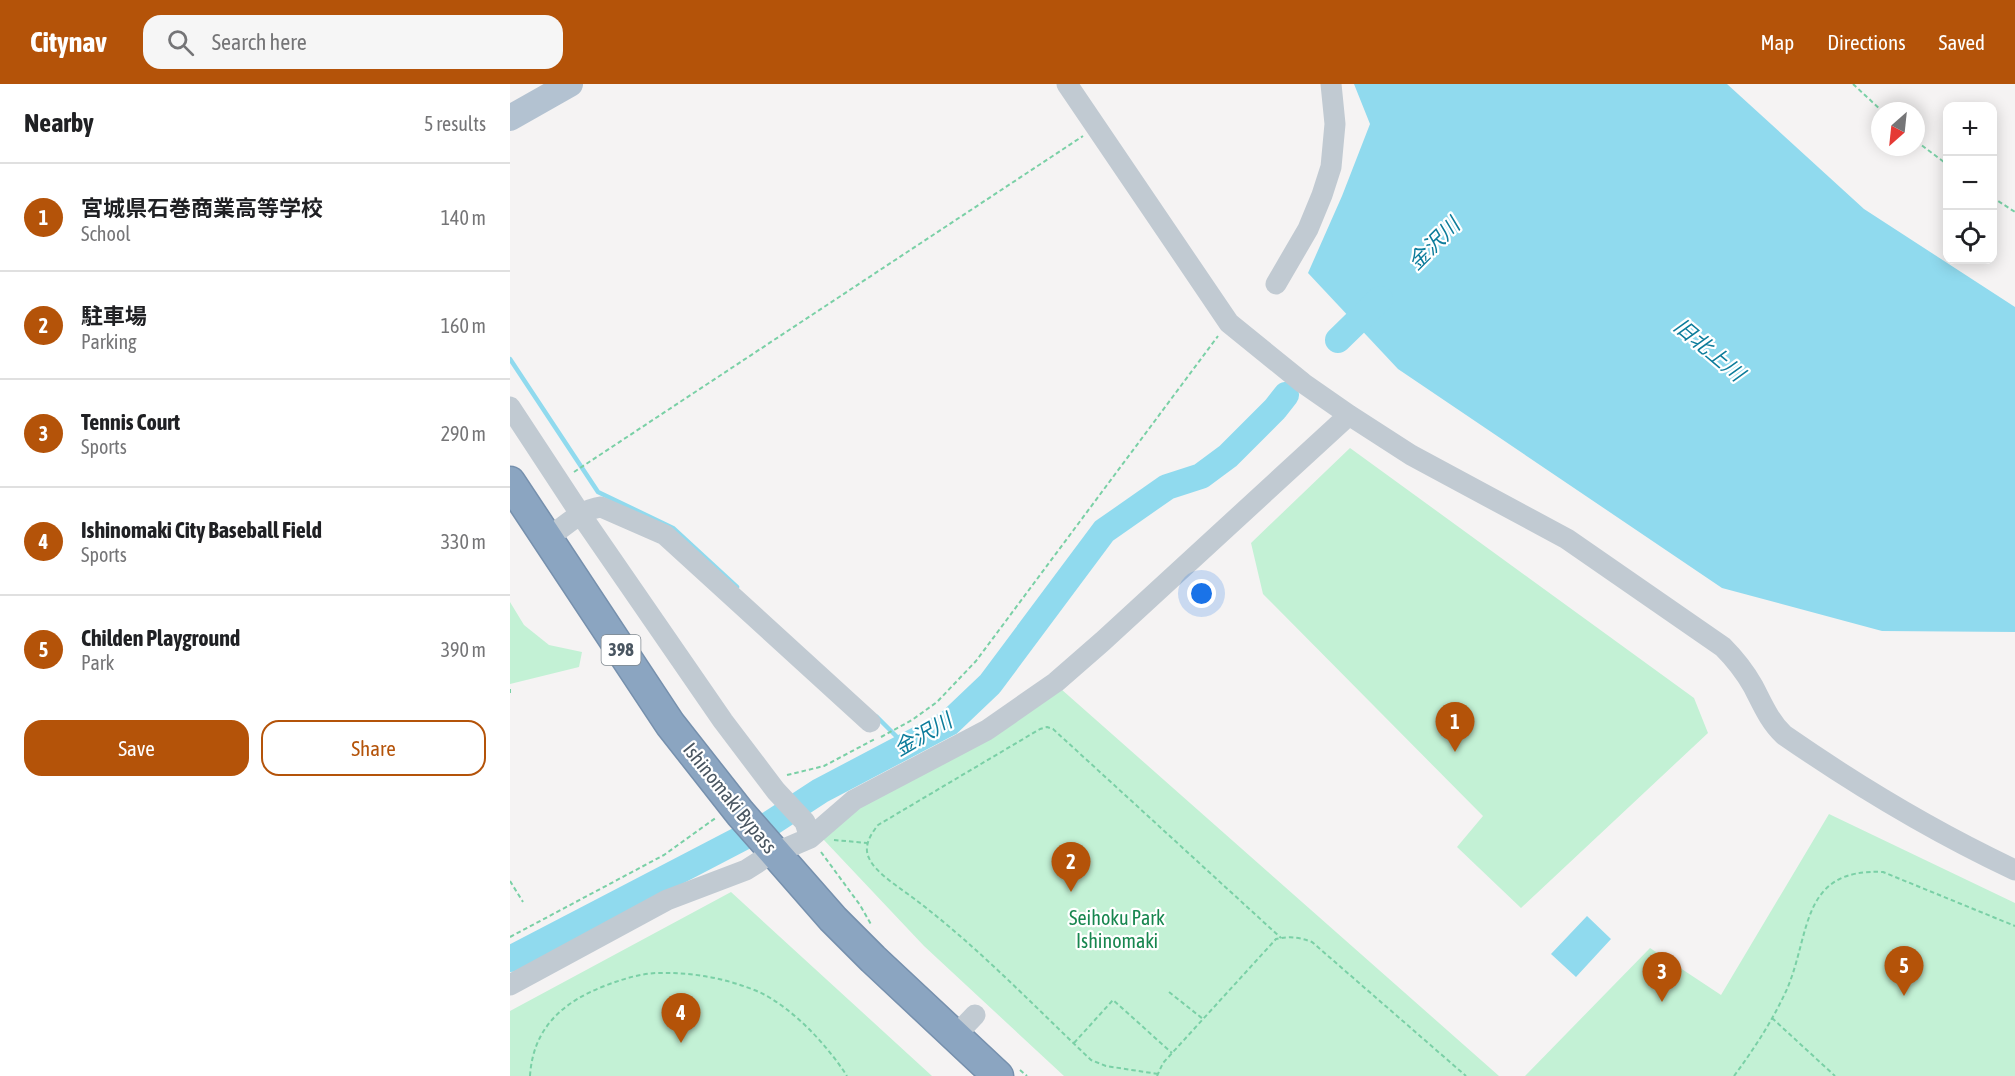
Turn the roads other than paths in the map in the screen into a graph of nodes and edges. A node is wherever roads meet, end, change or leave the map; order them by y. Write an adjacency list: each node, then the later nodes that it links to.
1 (570, 84): 4 (main road)
2 (1067, 84): 7 (street)
3 (1331, 84): 5 (street)
4 (510, 118)
5 (1276, 284)
6 (510, 407): 9 (street)
7 (1349, 415): 12 (street); 14 (street)
8 (510, 482): 10 (highway, Ishinomaki Bypass / 398)
9 (581, 515): 10 (street); 11 (street); 12 (street)
10 (547, 539): 13 (highway, Ishinomaki Bypass / 398)
11 (870, 722)
12 (807, 830): 13 (street)
13 (767, 853): 15 (street); 16 (highway, Ishinomaki Bypass / 398)
14 (2015, 870)
15 (510, 985)
16 (998, 1076)

